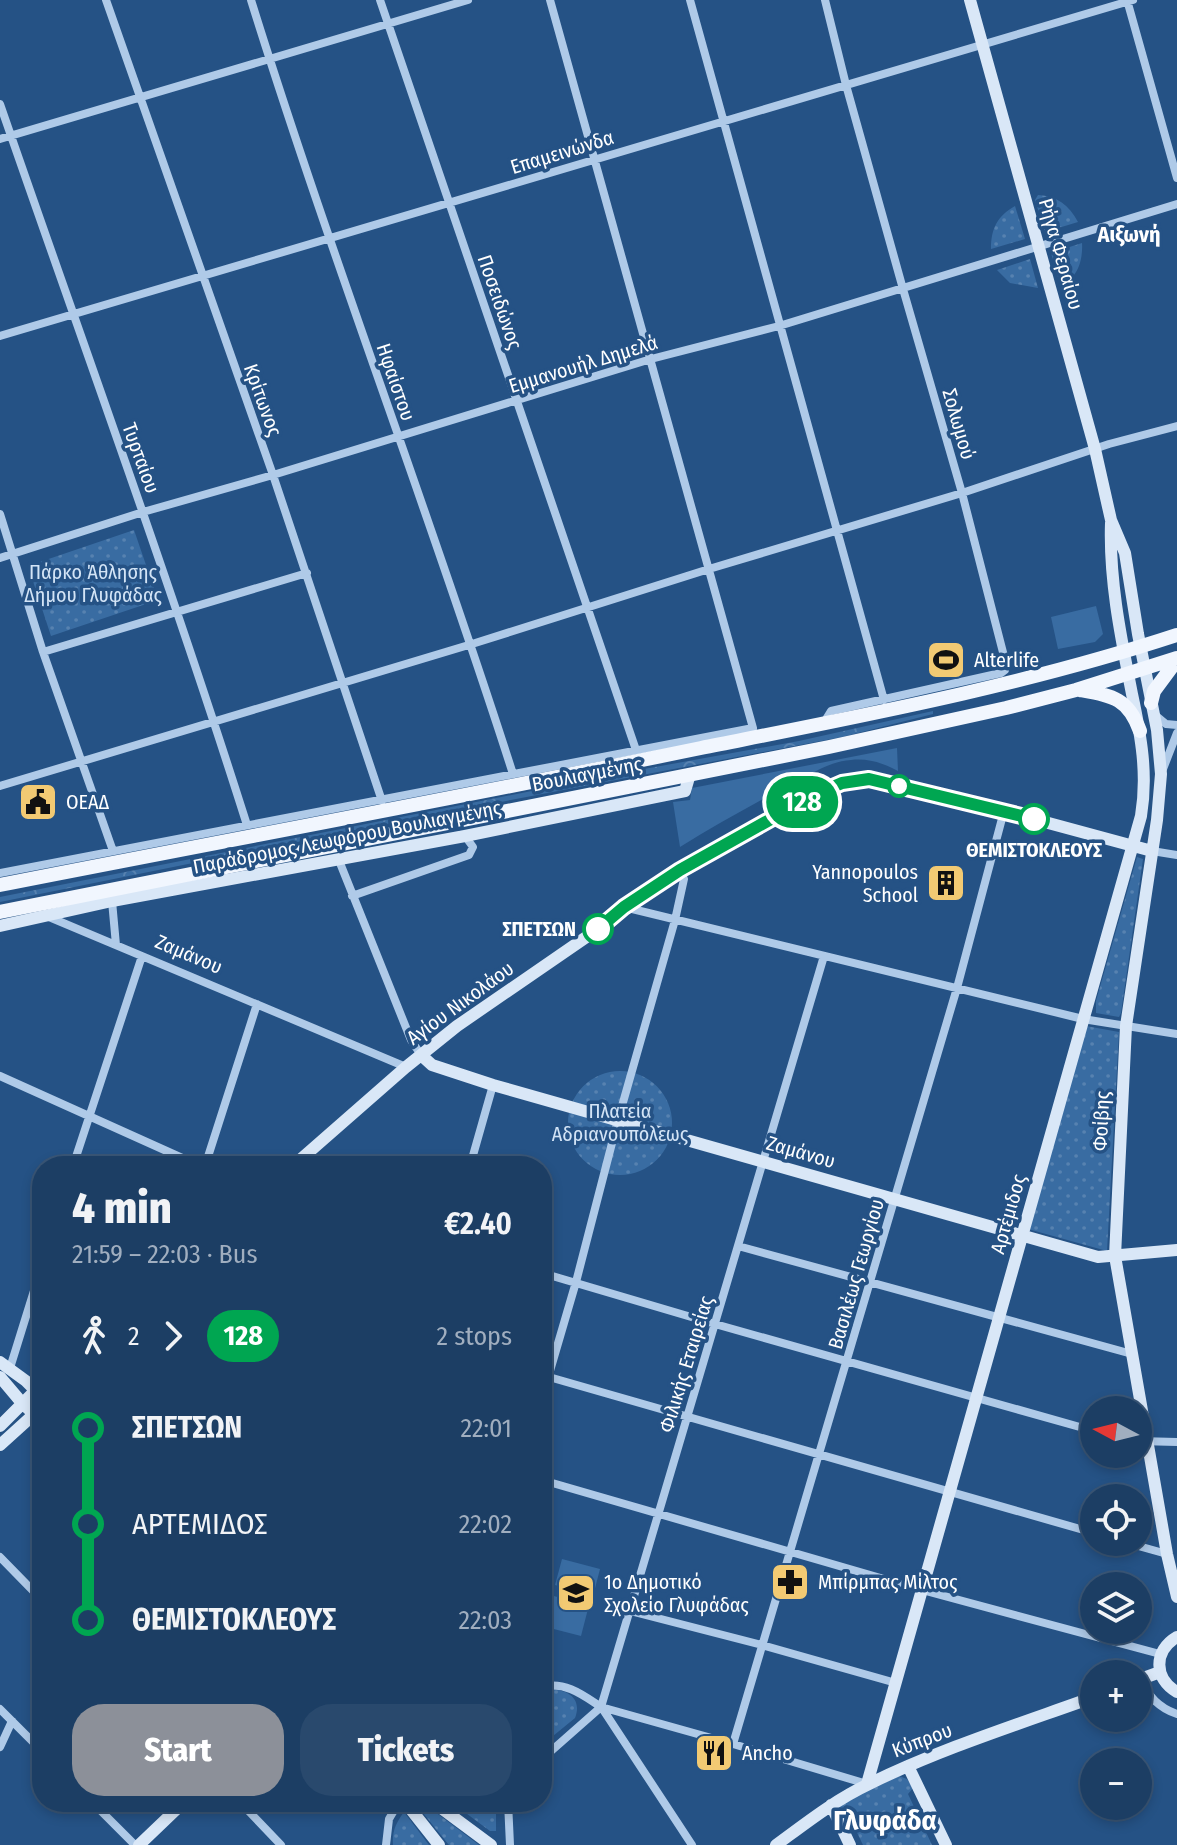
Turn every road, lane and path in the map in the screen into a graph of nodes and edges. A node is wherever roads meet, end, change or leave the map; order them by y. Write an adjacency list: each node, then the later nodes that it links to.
1 (106, 0): 14 (street, Κρίτωνος)
2 (251, 0): 12 (street, Ηφαίστου)
3 (380, 0): 10 (street, Ποσειδώνος)
4 (468, 0): 10 (street)
5 (550, 0): 19 (street)
6 (690, 0): 16 (street)
7 (825, 0): 13 (street, Σολωμού)
8 (970, 0): 11 (street, Ρήγα Φεραίου)
9 (1129, 1): 11 (street, Επαμεινώνδα); 20 (street)
10 (388, 24): 12 (street); 21 (street, Ποσειδώνος)
11 (982, 45): 13 (street, Επαμεινώνδα); 24 (street, Ρήγα Φεραίου)
12 (270, 60): 14 (street); 23 (street, Ηφαίστου)
13 (846, 85): 16 (street, Επαμεινώνδα); 26 (street, Σολωμού)
14 (141, 98): 17 (street); 25 (street, Κρίτωνος)
15 (0, 104): 17 (street, Τυρταίου)
16 (724, 121): 19 (street, Επαμεινώνδα); 28 (street)
17 (11, 136): 18 (street); 27 (street, Τυρταίου)
18 (0, 139)
19 (595, 159): 21 (street, Επαμεινώνδα); 30 (street)
20 (1177, 178)
21 (449, 203): 23 (street, Επαμεινώνδα); 31 (street, Ποσειδώνος)
22 (1177, 204): 24 (street, Εμμανουήλ Δημελά)
23 (329, 238): 25 (street, Επαμεινώνδα); 33 (street, Ηφαίστου)
24 (1038, 246): 26 (street, Εμμανουήλ Δημελά); 34 (street, Ρήγα Φεραίου)
25 (203, 276): 27 (street, Επαμεινώνδα); 35 (street, Κρίτωνος)
26 (903, 289): 28 (street, Εμμανουήλ Δημελά); 36 (street, Σολωμού)
27 (72, 314): 29 (street, Επαμεινώνδα); 37 (street, Τυρταίου)
28 (779, 326): 30 (street, Εμμανουήλ Δημελά); 40 (street)
29 (0, 336)
30 (651, 359): 31 (street, Εμμανουήλ Δημελά); 43 (street)
31 (517, 400): 33 (street, Εμμανουήλ Δημελά); 45 (street, Ποσειδώνος)
32 (1177, 426): 34 (street)
33 (398, 436): 35 (street, Εμμανουήλ Δημελά); 48 (street, Ηφαίστου)
34 (1095, 449): 36 (street); 39 (street, Ρήγα Φεραίου)
35 (273, 475): 37 (street, Εμμανουήλ Δημελά); 44 (street, Κρίτωνος)
36 (962, 493): 40 (street); 55 (street, Σολωμού)
37 (143, 512): 41 (street, Εμμανουήλ Δημελά); 46 (street, Τυρταίου)
38 (0, 514): 41 (street)
39 (1111, 520): 49 (street, Ρήγα Φεραίου); 50 (street, Ρήγα Φεραίου)
40 (838, 530): 43 (street); 59 (street)
41 (14, 554): 42 (street, Εμμανουήλ Δημελά); 51 (street)
42 (0, 558)
43 (709, 569): 45 (street); 66 (street)
44 (307, 573): 46 (street); 56 (street, Κρίτωνος)
45 (588, 607): 48 (street); 66 (street, Ποσειδώνος)
46 (176, 613): 51 (street); 61 (street, Τυρταίου)
47 (1177, 635): 49 (main road, Βουλιαγμένης)
48 (472, 644): 56 (street); 69 (street, Ηφαίστου)
49 (1140, 647): 50 (main road, Βουλιαγμένης); 53 (street, Φοίβης)
50 (1125, 651): 54 (street, Αρτέμιδος); 57 (main road, Βουλιαγμένης)
51 (43, 652): 68 (street)
52 (1177, 659): 53 (main road, Βουλιαγμένης); 60 (main road)
53 (1144, 668): 54 (main road, Βουλιαγμένης); 60 (street, Φοίβης)
54 (1128, 673): 58 (main road, Βουλιαγμένης); 64 (street, Αρτέμιδος)
55 (971, 680): 57 (main road); 59 (street, Σολωμού)
56 (343, 684): 61 (street); 74 (street, Κρίτωνος)
57 (1000, 685): 62 (main road, Βουλιαγμένης)
58 (1076, 690): 64 (main road); 70 (main road, Βουλιαγμένης)
59 (884, 700): 62 (street, Σολωμού)
60 (1152, 709): 63 (street); 71 (street, Φοίβης)
61 (214, 722): 68 (street); 76 (street, Τυρταίου)
62 (823, 724): 67 (main road, Βουλιαγμένης)
63 (1177, 725)
64 (1140, 731): 79 (street, Αρτέμιδος)
65 (1177, 733): 71 (street)
66 (636, 750): 67 (street)
67 (617, 760): 69 (street); 73 (main road, Βουλιαγμένης)
68 (80, 762): 72 (street); 80 (street)
69 (513, 774): 73 (street)
70 (690, 774): 77 (street, Παράδρομος Λεωφόρου Βουλιαγμένης); 78 (main road, Βουλιαγμένης)
71 (1161, 774): 81 (street, Φοίβης)
72 (0, 786)
73 (466, 789): 74 (main road, Βουλιαγμένης)
74 (383, 806): 76 (street); 86 (main road, Βουλιαγμένης)
75 (1004, 811): 79 (street, Αγίου Νικολάου); 84 (street, Αγίου Νικολάου); 97 (street, Βασιλέως Γεωργίου)
76 (247, 825): 80 (street)
77 (465, 836): 78 (street, Παράδρομος Λεωφόρου Βουλιαγμένης); 87 (street)
78 (380, 843): 83 (street, Παράδρομος Λεωφόρου Βουλιαγμένης); 90 (main road, Βουλιαγμένης)
79 (1132, 846): 81 (street, Αγίου Νικολάου); 99 (street, Αρτέμιδος)
80 (113, 851): 85 (street)
81 (1152, 851): 82 (street); 100 (street, Φοίβης)
82 (1177, 855)
83 (338, 858): 87 (street); 88 (street, Παράδρομος Λεωφόρου Βουλιαγμένης)
84 (680, 870): 89 (street, Αγίου Νικολάου); 92 (street)
85 (0, 873)
86 (0, 885)
87 (352, 896): 102 (street)
88 (112, 901): 91 (street, Παράδρομος Λεωφόρου Βουλιαγμένης); 94 (street)
89 (624, 907): 92 (street); 102 (street, Αγίου Νικολάου)
90 (0, 912)
91 (45, 915): 93 (street, Παράδρομος Λεωφόρου Βουλιαγμένης); 94 (street, Ζαμάνου)
92 (675, 920): 96 (street); 107 (street)
93 (0, 926)
94 (116, 945): 95 (street, Ζαμάνου)
95 (142, 956): 98 (street, Ζαμάνου); 106 (street)
96 (824, 956): 97 (street); 113 (street, Φιλικής Εταιρείας)
97 (957, 988): 99 (street); 114 (street, Βασιλέως Γεωργίου)
98 (257, 1004): 103 (street, Ζαμάνου); 110 (street)
99 (1083, 1019): 100 (street); 115 (street, Αρτέμιδος)
100 (1126, 1026): 101 (street); 118 (street, Φοίβης)
101 (1177, 1034)
102 (421, 1055): 103 (street, Αγίου Νικολάου); 105 (street, Ζαμάνου)
103 (406, 1067): 111 (street, Αγίου Νικολάου)
104 (0, 1076): 106 (street)
105 (493, 1085): 107 (street, Ζαμάνου); 112 (street)
106 (89, 1115): 108 (street); 109 (street)
107 (618, 1120): 113 (street, Ζαμάνου); 120 (street)
108 (76, 1156)
109 (180, 1156)
110 (205, 1156)
111 (304, 1156)
112 (473, 1156)
113 (763, 1162): 114 (street, Ζαμάνου); 116 (street, Φιλικής Εταιρείας)
114 (894, 1200): 115 (street, Ζαμάνου); 121 (street, Βασιλέως Γεωργίου)
115 (1022, 1235): 118 (street, Ζαμάνου); 123 (street, Αρτέμιδος)
116 (738, 1246): 121 (street); 124 (street, Φιλικής Εταιρείας)
117 (1177, 1250): 118 (street, Ζαμάνου)
118 (1115, 1256): 125 (street, Φοίβης)
119 (552, 1276): 120 (street)
120 (576, 1282): 124 (street); 126 (street)
121 (870, 1282): 123 (street); 127 (street, Βασιλέως Γεωργίου)
122 (32, 1292): 128 (street)
123 (999, 1317): 125 (street); 133 (street, Αρτέμιδος)
124 (715, 1324): 127 (street); 136 (street, Φιλικής Εταιρείας)
125 (1132, 1354): 132 (street, Φοίβης)
126 (552, 1355)
127 (846, 1361): 133 (street); 143 (street, Βασιλέως Γεωργίου)
128 (3, 1369): 130 (street); 134 (street)
129 (552, 1378): 136 (street)
130 (32, 1386)
131 (32, 1396): 134 (street)
132 (1137, 1396)
133 (976, 1398): 139 (street); 146 (street, Αρτέμιδος)
134 (22, 1403): 135 (street); 138 (street)
135 (32, 1410)
136 (687, 1417): 143 (street); 147 (street, Φιλικής Εταιρείας)
137 (32, 1420): 142 (street)
138 (0, 1426)
139 (1080, 1427)
140 (1152, 1441): 141 (street)
141 (1177, 1442)
142 (0, 1445)
143 (819, 1455): 146 (street); 150 (street, Βασιλέως Γεωργίου)
144 (1148, 1468): 151 (street, Φοίβης)
145 (552, 1483): 147 (street)
146 (950, 1492): 148 (street); 154 (street, Αρτέμιδος)
147 (659, 1514): 150 (street); 156 (street, Φιλικής Εταιρείας)
148 (1080, 1529)
149 (1152, 1550): 151 (street)
150 (790, 1551): 154 (street); 158 (street, Βασιλέως Γεωργίου)
151 (1167, 1554): 155 (street, Φοίβης)
152 (0, 1557): 153 (street)
153 (32, 1590)
154 (922, 1590): 159 (street); 162 (street, Αρτέμιδος)
155 (1177, 1597)
156 (630, 1611): 158 (street); 167 (street, Φιλικής Εταιρείας)
157 (1177, 1637): 159 (street)
158 (762, 1645): 162 (street); 172 (street, Βασιλέως Γεωργίου)
159 (1160, 1654): 160 (street)
160 (1160, 1672): 161 (street); 164 (street)
161 (1152, 1675)
162 (896, 1683): 176 (street, Αρτέμιδος)
163 (552, 1685): 167 (street)
164 (1177, 1692)
165 (1152, 1700): 169 (street)
166 (1080, 1702): 175 (street, Κύπρου)
167 (601, 1707): 172 (street); 174 (street); 191 (street)
168 (0, 1709): 170 (street)
169 (1177, 1714)
170 (12, 1721): 171 (street); 173 (street)
171 (32, 1741)
172 (733, 1744): 176 (street)
173 (0, 1747)
174 (552, 1750)
175 (908, 1766): 176 (street, Κύπρου); 194 (street)
176 (867, 1784): 177 (street, Κύπρου)
177 (831, 1805): 192 (street, Κύπρου); 193 (street)
178 (102, 1812): 185 (street)
179 (173, 1812): 185 (street)
180 (250, 1812): 186 (street)
181 (394, 1812): 187 (street)
182 (411, 1812): 188 (street)
183 (446, 1812): 189 (street)
184 (508, 1812): 190 (street)
185 (137, 1845)
186 (281, 1845)
187 (386, 1845)
188 (439, 1845)
189 (491, 1845)
190 (510, 1845)
191 (692, 1845)
192 (776, 1845)
193 (850, 1845)
194 (946, 1845)

